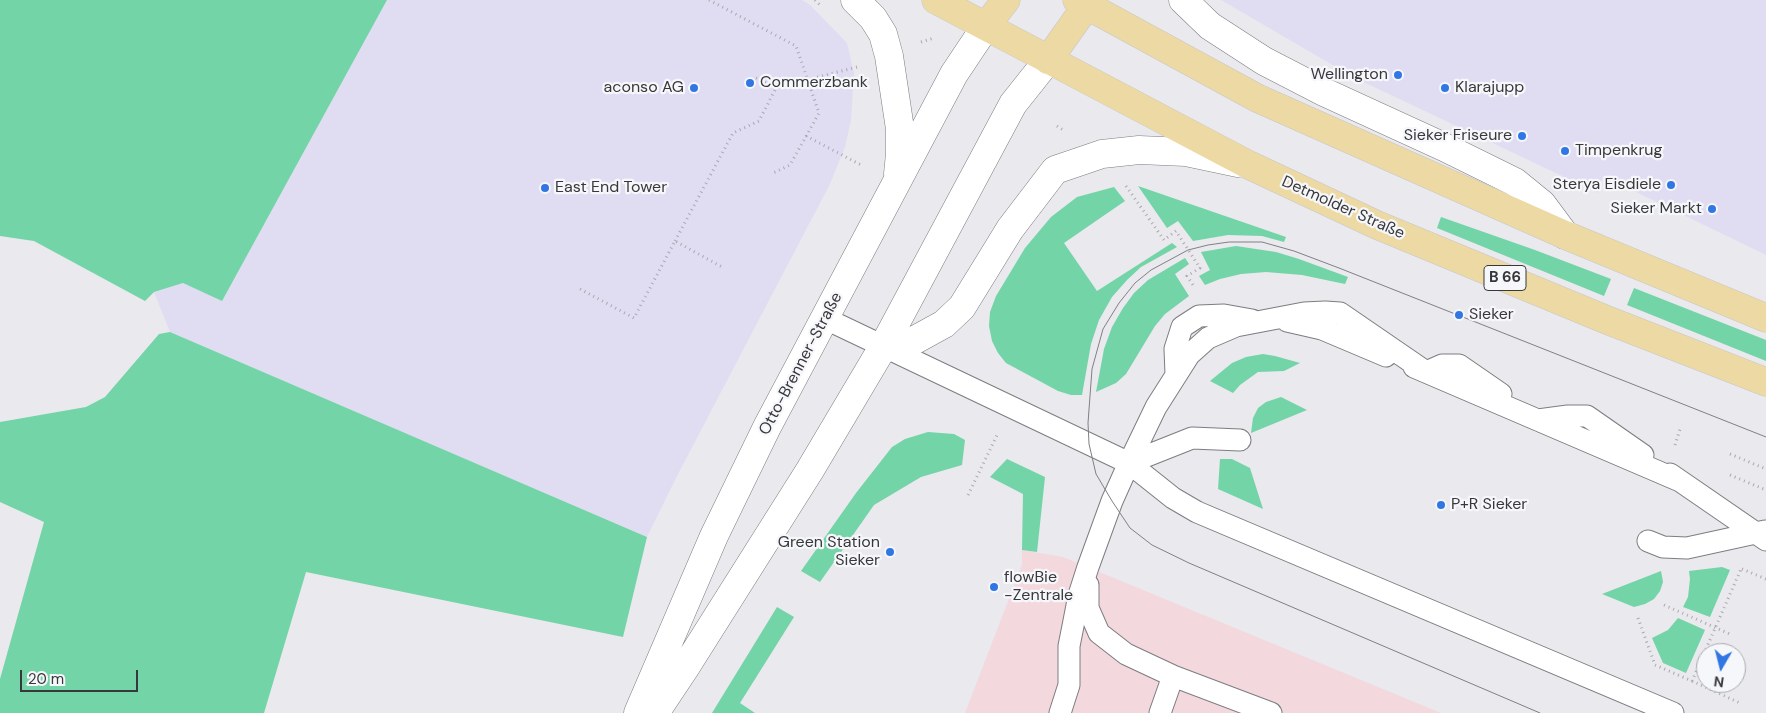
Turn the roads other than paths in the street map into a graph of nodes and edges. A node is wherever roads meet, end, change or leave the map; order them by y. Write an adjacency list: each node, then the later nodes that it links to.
1 (855, 0): 9 (street)
2 (936, 0): 6 (main road, Detmolder Straße / B 66)
3 (1006, 0): 6 (main road)
4 (1183, 0): 10 (street)
5 (1085, 2): 7 (main road); 10 (main road)
6 (986, 26): 7 (main road, Detmolder Straße / B 66); 9 (street, Otto-Brenner-Straße)
7 (1048, 60): 8 (main road, Detmolder Straße / B 66); 13 (street)
8 (1249, 165): 13 (street, B 66); 14 (main road, Detmolder Straße / B 66)
9 (897, 184): 11 (street, Otto-Brenner-Straße)
10 (1565, 235): 12 (main road)
11 (824, 318): 13 (lane); 21 (street, Otto-Brenner-Straße)
12 (1766, 318)
13 (883, 347): 16 (lane); 22 (street)
14 (1766, 382)
15 (1240, 440): 16 (lane)
16 (1129, 463): 17 (lane); 19 (lane); 26 (lane)
17 (1763, 535): 18 (lane)
18 (1648, 540)
19 (1088, 567): 20 (lane); 23 (lane)
20 (1173, 676): 24 (lane); 25 (lane)
21 (638, 713)
22 (655, 713)
23 (1060, 713)
24 (1160, 713)
25 (1271, 713)
26 (1673, 713)

